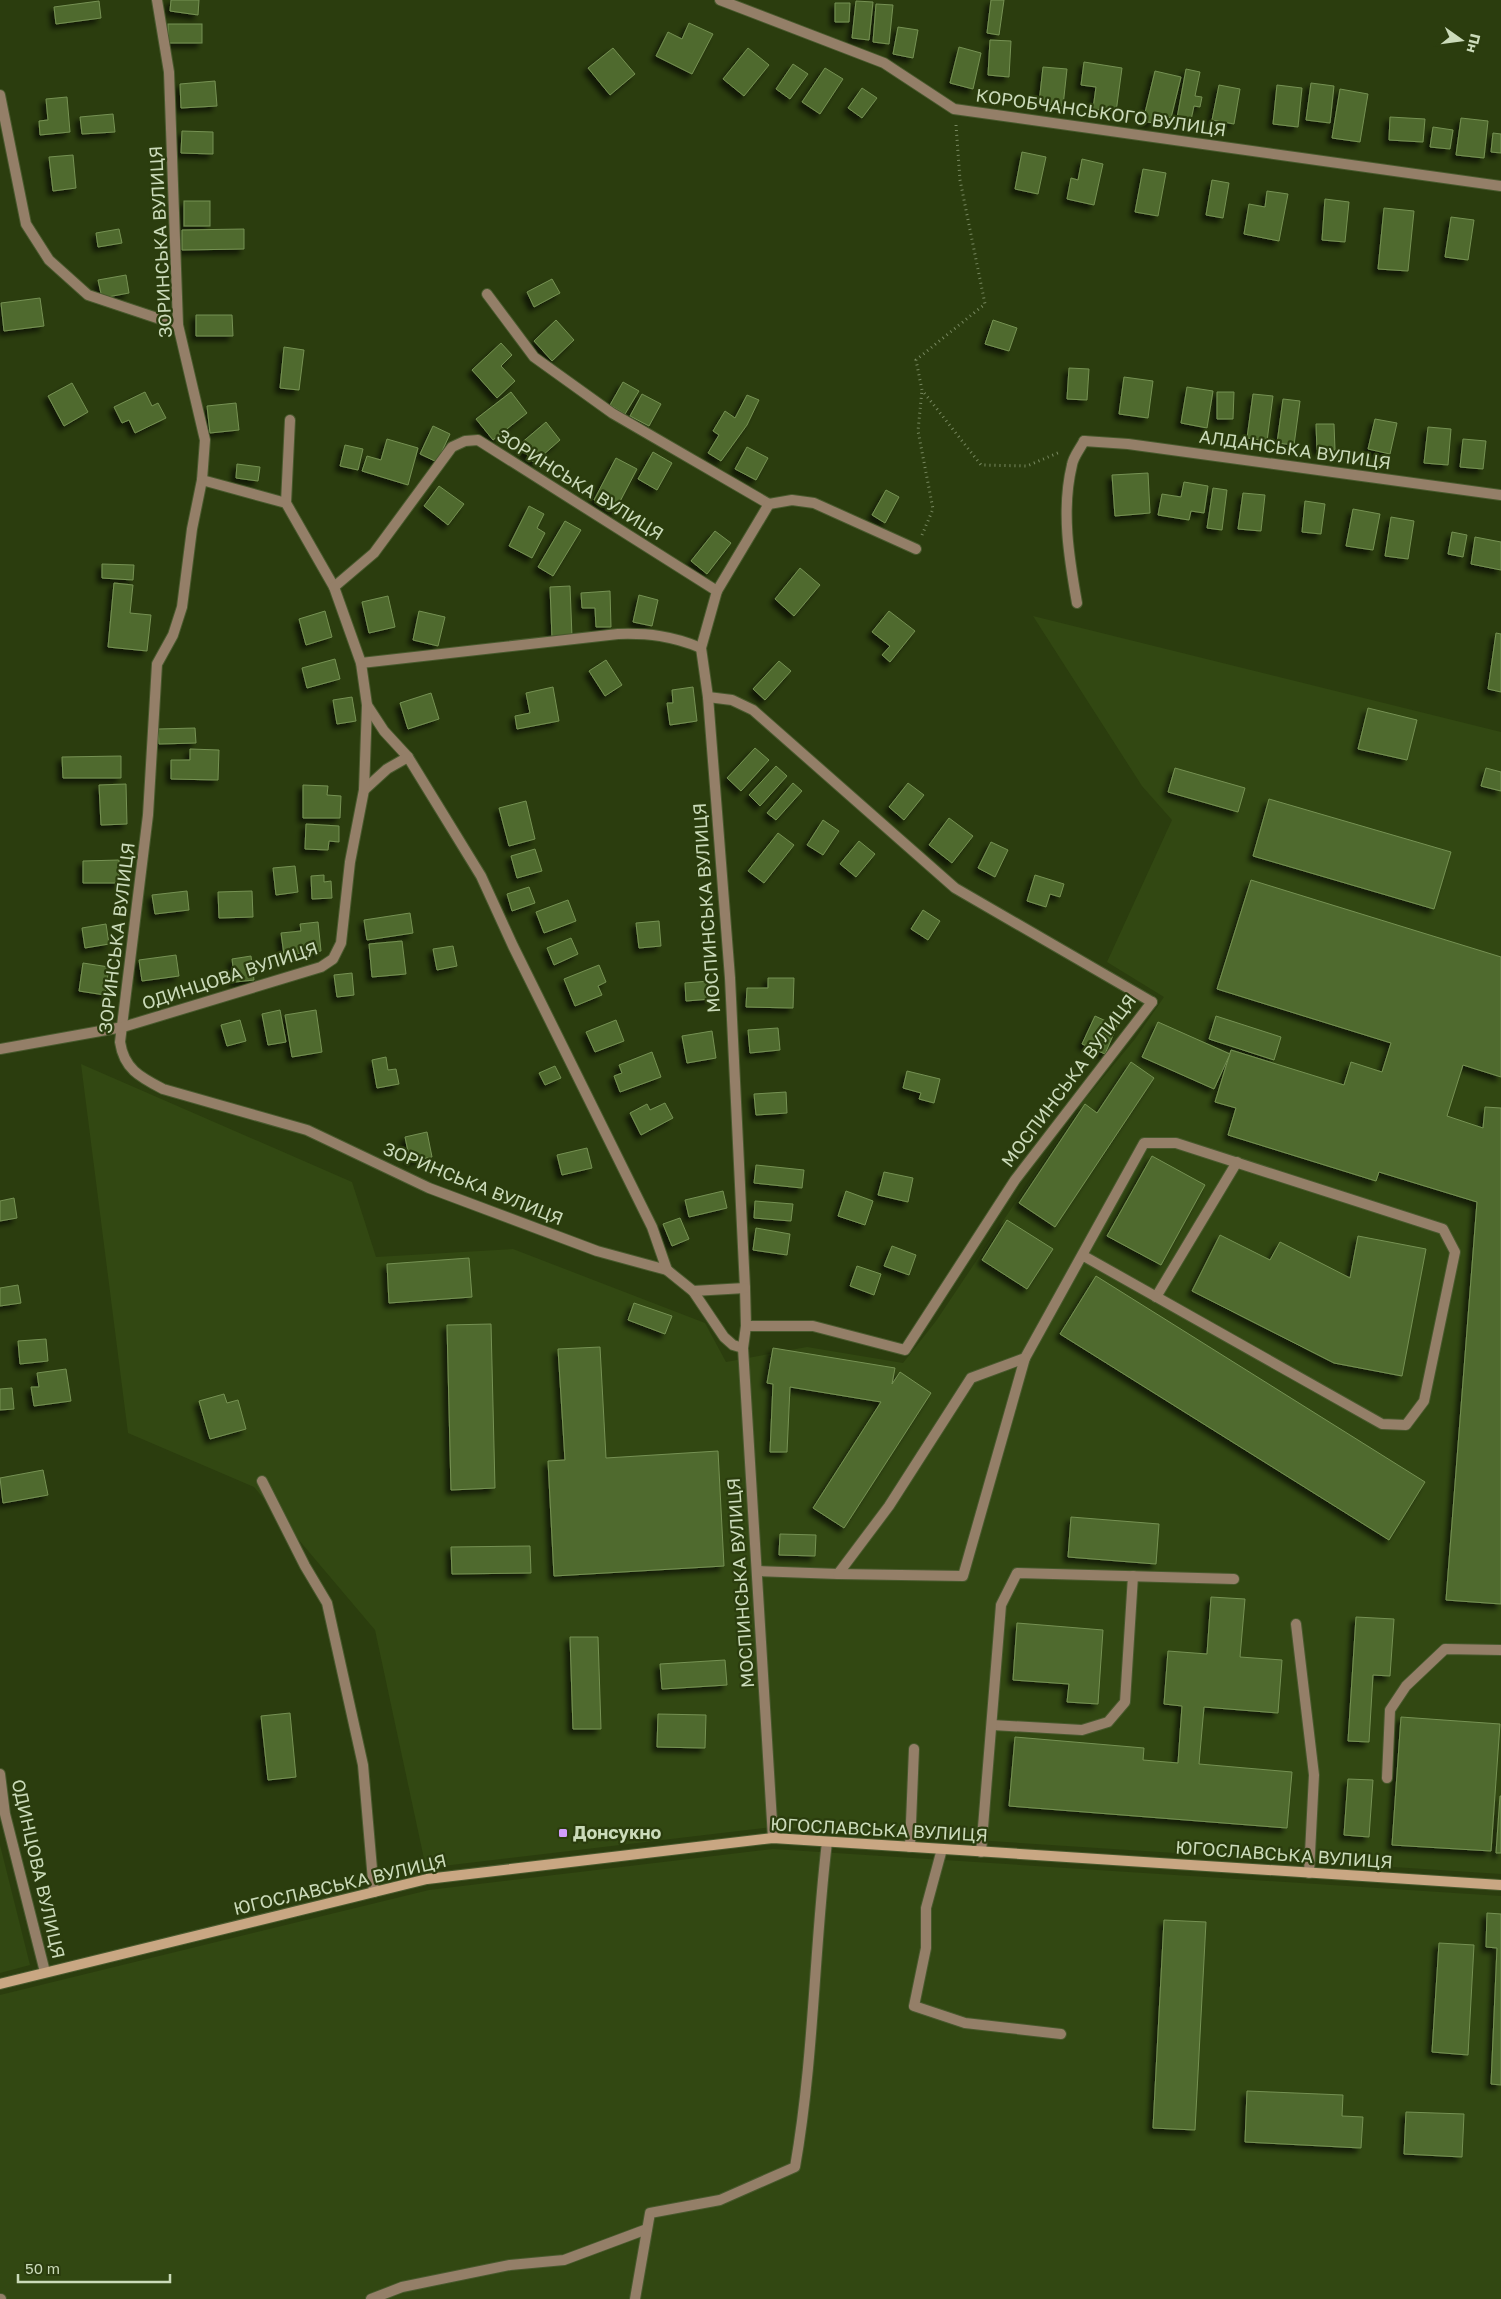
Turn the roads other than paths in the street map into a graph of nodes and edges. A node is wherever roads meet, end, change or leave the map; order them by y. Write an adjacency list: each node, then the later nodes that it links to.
1 (157, 0): 6 (street, ЗОРИНСЬКА ВУЛИЦЯ)
2 (720, 0): 4 (street, КОРОБЧАНСЬКОГО ВУЛИЦЯ)
3 (0, 95): 6 (street)
4 (1501, 186)
5 (487, 294): 11 (street)
6 (178, 325): 8 (street, ЗОРИНСЬКА ВУЛИЦЯ)
7 (290, 420): 10 (street)
8 (202, 480): 10 (street); 22 (street, ЗОРИНСЬКА ВУЛИЦЯ)
9 (1501, 495): 15 (street, АЛДАНСЬКА ВУЛИЦЯ)
10 (286, 503): 13 (street)
11 (769, 504): 12 (street); 14 (street, МОСПИНСЬКА ВУЛИЦЯ)
12 (916, 549)
13 (334, 587): 14 (street, ЗОРИНСЬКА ВУЛИЦЯ); 17 (street)
14 (717, 591): 16 (street, МОСПИНСЬКА ВУЛИЦЯ)
15 (1076, 603)
16 (701, 648): 17 (street); 18 (street, МОСПИНСЬКА ВУЛИЦЯ)
17 (361, 663): 19 (street)
18 (708, 698): 27 (street, МОСПИНСЬКА ВУЛИЦЯ); 30 (street, МОСПИНСЬКА ВУЛИЦЯ)
19 (368, 705): 20 (street); 21 (street, ОДИНЦОВА ВУЛИЦЯ)
20 (408, 757): 21 (street); 26 (street)
21 (364, 790): 22 (street, ОДИНЦОВА ВУЛИЦЯ)
22 (123, 1027): 23 (street, ОДИНЦОВА ВУЛИЦЯ); 26 (street, ЗОРИНСЬКА ВУЛИЦЯ)
23 (0, 1049)
24 (1237, 1162): 25 (street); 29 (street); 29 (street)
25 (1082, 1255): 29 (street); 32 (street)
26 (667, 1270): 28 (street, ЗОРИНСЬКА ВУЛИЦЯ)
27 (745, 1288): 28 (street); 30 (street, МОСПИНСЬКА ВУЛИЦЯ)
28 (693, 1291): 31 (street, ЗОРИНСЬКА ВУЛИЦЯ)
29 (1156, 1297)
30 (746, 1326): 31 (street, МОСПИНСЬКА ВУЛИЦЯ)
31 (743, 1348): 34 (street, МОСПИНСЬКА ВУЛИЦЯ)
32 (1025, 1358): 35 (street); 35 (street)
33 (262, 1481): 52 (street)
34 (757, 1571): 35 (street); 45 (street, МОСПИНСЬКА ВУЛИЦЯ)
35 (838, 1574)
36 (1133, 1576): 37 (street); 40 (street); 40 (street)
37 (1234, 1579)
38 (1296, 1624): 50 (street)
39 (1501, 1650): 43 (street)
40 (992, 1725): 49 (street)
41 (914, 1749): 47 (street)
42 (0, 1774): 44 (street, ОДИНЦОВА ВУЛИЦЯ)
43 (1387, 1778)
44 (2, 1814): 53 (street, ОДИНЦОВА ВУЛИЦЯ)
45 (773, 1838): 46 (main road, ЮГОСЛАВСЬКА ВУЛИЦЯ); 52 (main road, ЮГОСЛАВСЬКА ВУЛИЦЯ)
46 (827, 1842): 47 (main road, ЮГОСЛАВСЬКА ВУЛИЦЯ); 56 (street)
47 (910, 1847): 48 (main road, ЮГОСЛАВСЬКА ВУЛИЦЯ)
48 (942, 1849): 49 (main road, ЮГОСЛАВСЬКА ВУЛИЦЯ); 55 (street)
49 (981, 1852): 50 (main road, ЮГОСЛАВСЬКА ВУЛИЦЯ)
50 (1310, 1873): 51 (main road, ЮГОСЛАВСЬКА ВУЛИЦЯ)
51 (1501, 1885)
52 (374, 1892): 53 (main road, ЮГОСЛАВСЬКА ВУЛИЦЯ)
53 (45, 1972): 54 (main road, ЮГОСЛАВСЬКА ВУЛИЦЯ)
54 (0, 1984)
55 (1061, 2034)
56 (647, 2228): 57 (street); 58 (street)
57 (371, 2299)
58 (635, 2299)

